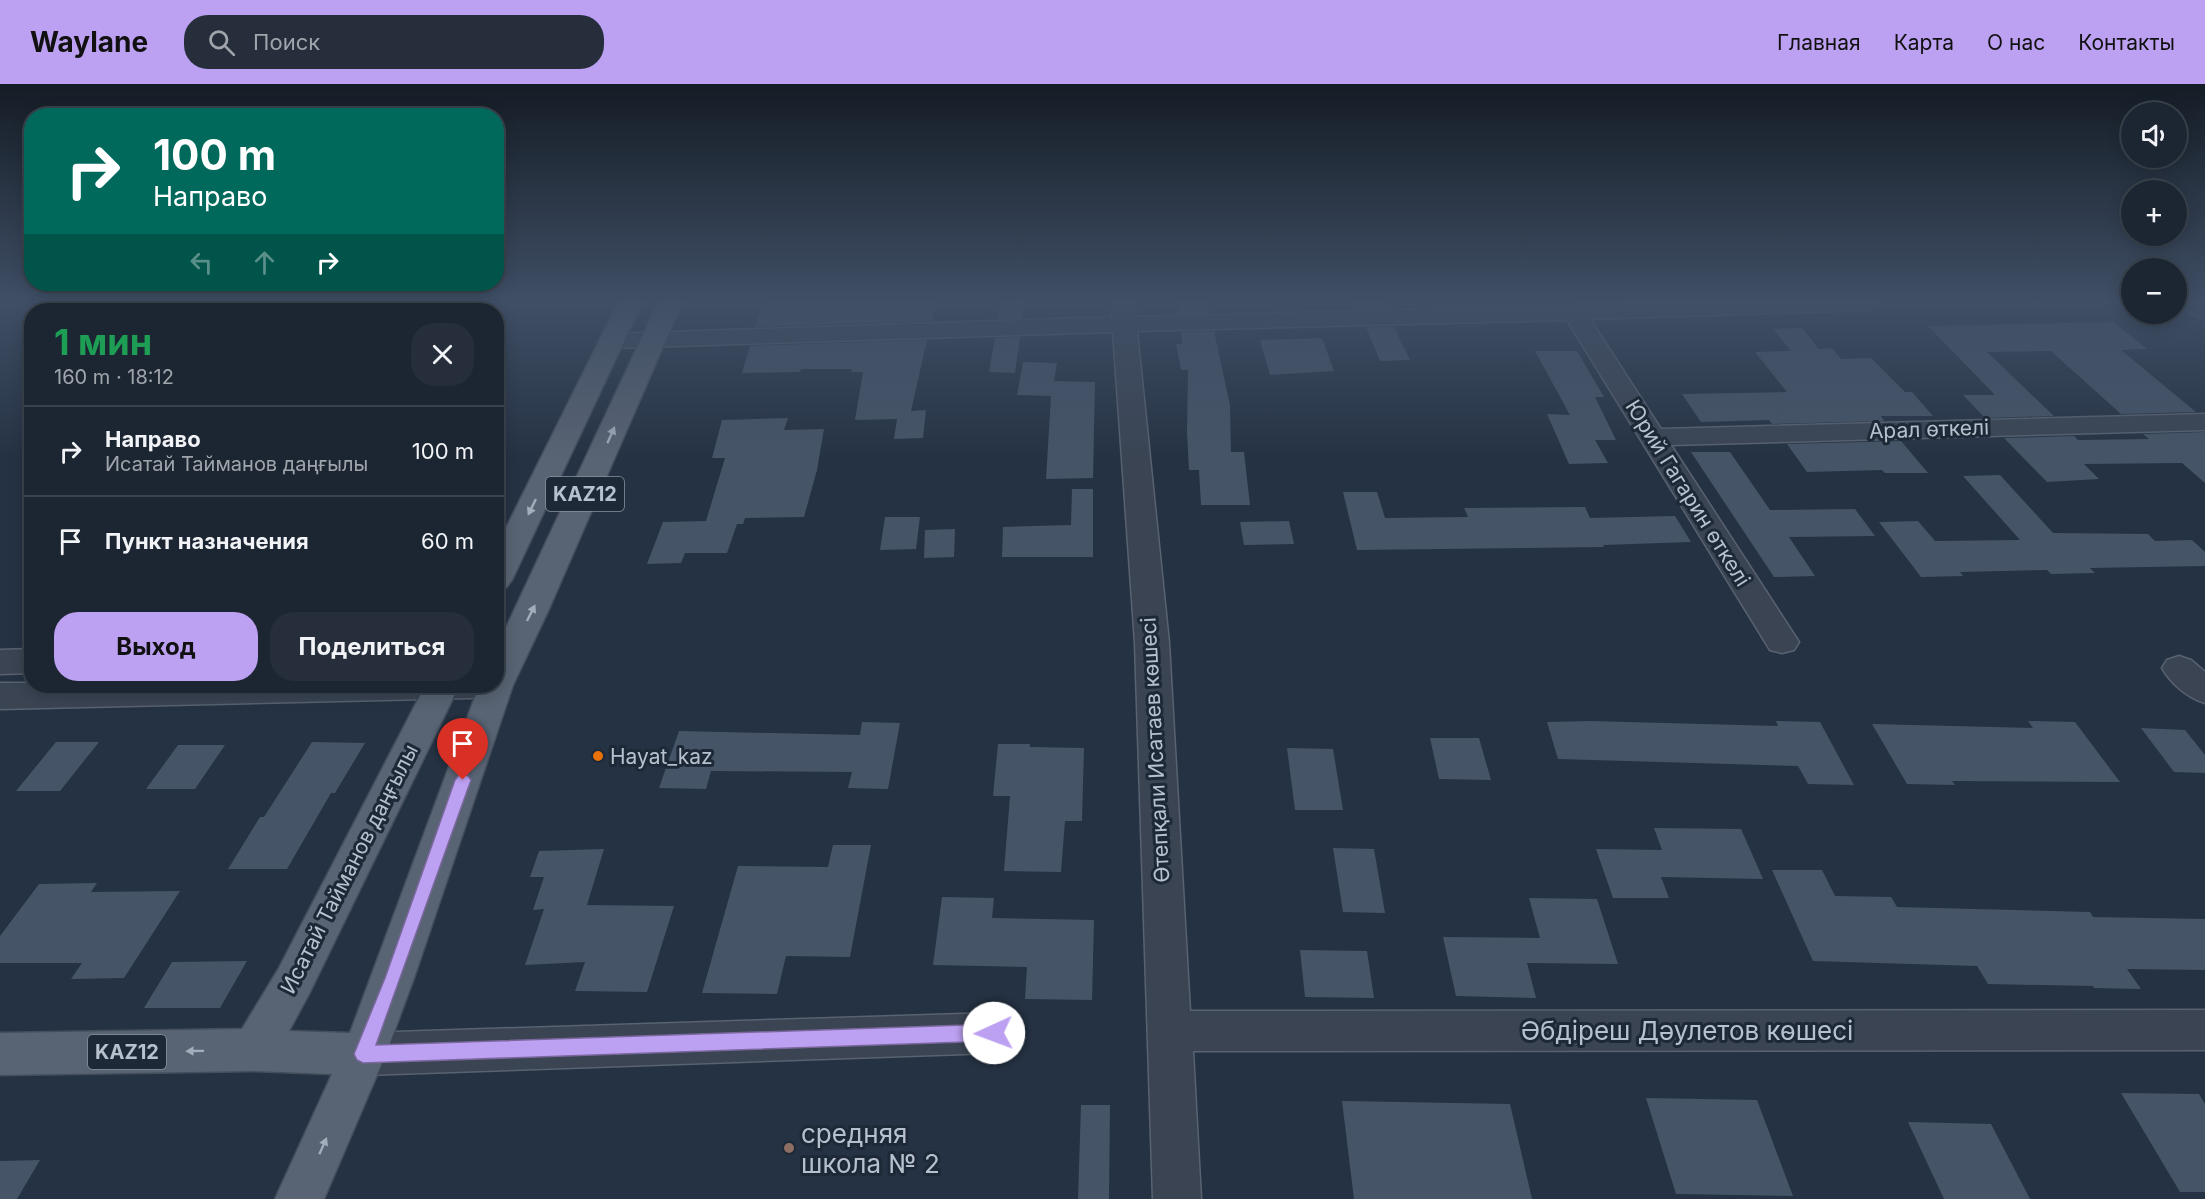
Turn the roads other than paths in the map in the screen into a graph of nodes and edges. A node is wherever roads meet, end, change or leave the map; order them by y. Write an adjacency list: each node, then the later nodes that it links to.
1 (605, 355): 7 (main road, KAZ12, one-way to 7)
2 (647, 355): 9 (main road, KAZ12, one-way to 2)
3 (1128, 355): 19 (street, Өтепқали Исатаев көшесі)
4 (1601, 355): 6 (street, Юрий Гагарин өткелі)
5 (2205, 422): 6 (street, Арал өткелі)
6 (1653, 437): 8 (street, Юрий Гагарин өткелі)
7 (504, 564)
8 (1782, 642)
9 (504, 650)
10 (24, 661): 11 (street)
11 (0, 662)
12 (2179, 668): 13 (street)
13 (2205, 691)
14 (136, 693): 17 (street)
15 (448, 693): 21 (main road, Исатай Тайманов даңғылы)
16 (493, 693): 23 (main road, KAZ12)
17 (0, 696)
18 (2205, 1030): 19 (street, Әбдіреш Дәулетов көшесі)
19 (1168, 1031): 25 (street, Өтепқали Исатаев көшесі)
20 (994, 1033): 23 (street)
21 (254, 1050): 22 (main road, KAZ12, one-way to 22); 23 (main road, KAZ12)
22 (0, 1054)
23 (363, 1054): 24 (main road, KAZ12, one-way to 23)
24 (299, 1199)
25 (1178, 1199)

